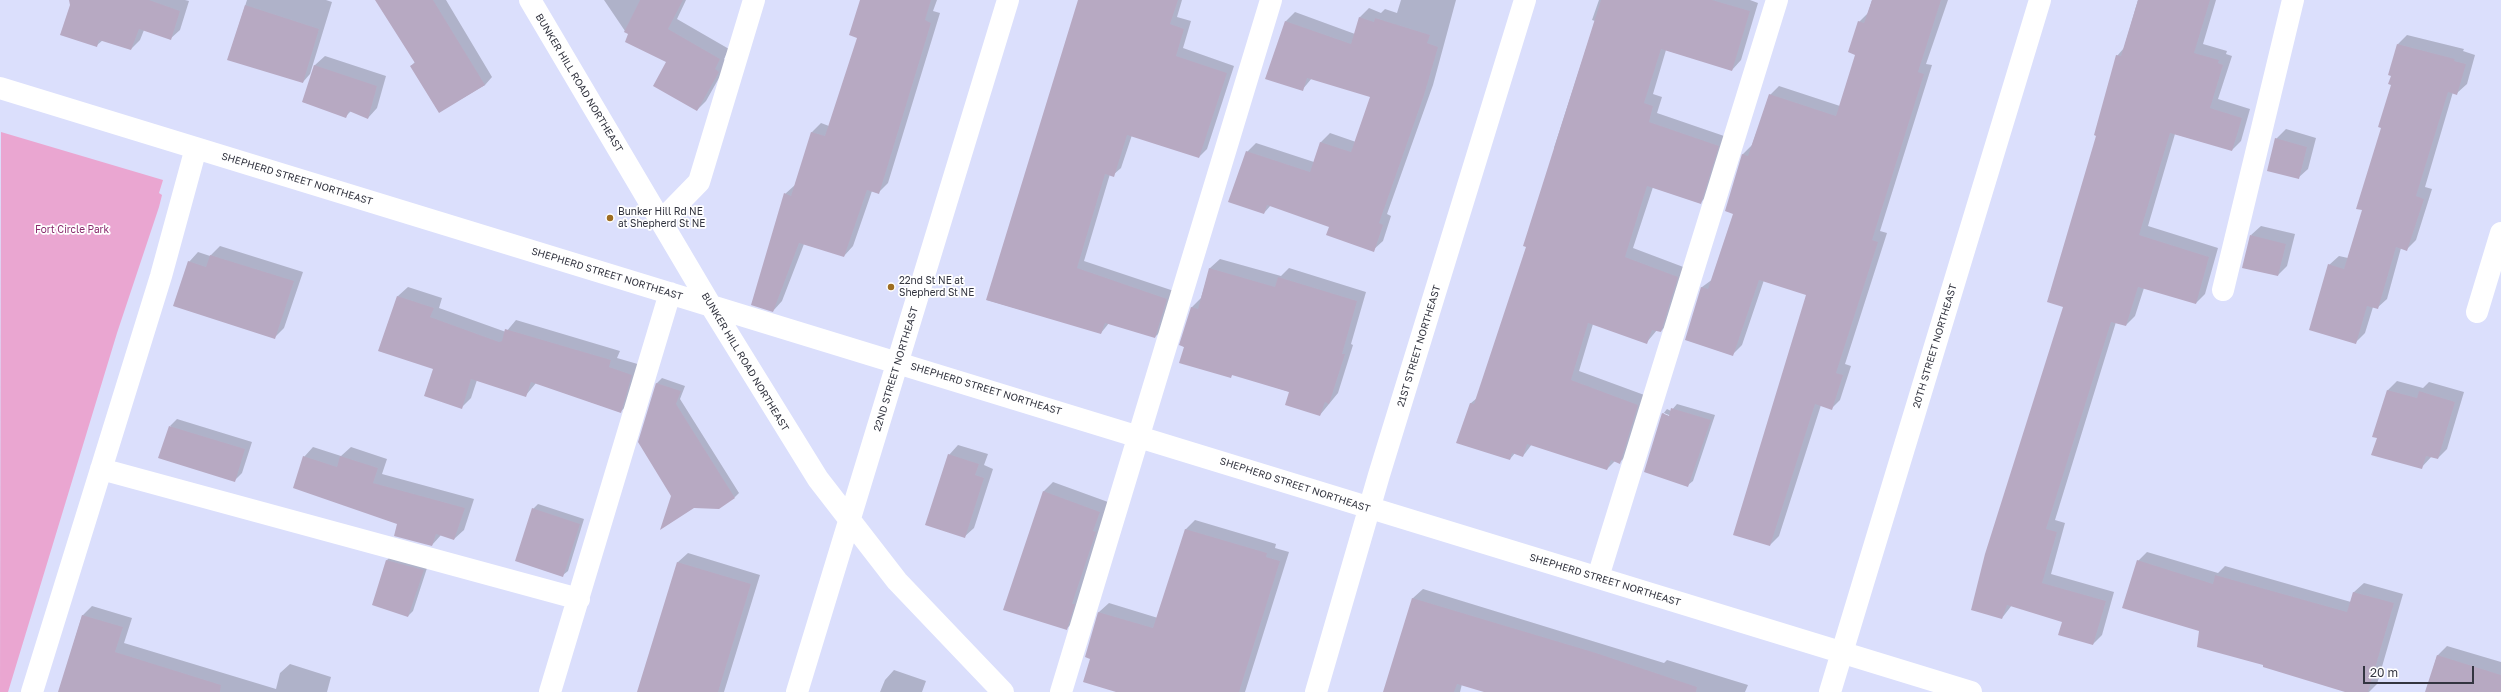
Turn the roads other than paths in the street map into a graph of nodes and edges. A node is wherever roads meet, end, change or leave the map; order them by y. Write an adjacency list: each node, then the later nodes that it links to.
1 (530, 0): 11 (street, BUNKER HILL ROAD NORTHEAST)
2 (754, 0): 11 (street)
3 (1008, 0): 17 (street, 22ND STREET NORTHEAST)
4 (1271, 0): 18 (street)
5 (1525, 0): 20 (street, 21ST STREET NORTHEAST)
6 (1777, 0): 22 (street)
7 (2040, 0): 24 (street, 20TH STREET NORTHEAST)
8 (2293, 0): 13 (street)
9 (0, 88): 10 (street, SHEPHERD STREET NORTHEAST)
10 (196, 148): 14 (street, SHEPHERD STREET NORTHEAST); 19 (street)
11 (661, 221): 15 (street, BUNKER HILL ROAD NORTHEAST)
12 (2501, 233): 16 (street)
13 (2223, 290)
14 (670, 293): 15 (street, SHEPHERD STREET NORTHEAST); 23 (street)
15 (711, 306): 17 (street, SHEPHERD STREET NORTHEAST); 21 (street, BUNKER HILL ROAD NORTHEAST)
16 (2478, 312)
17 (898, 362): 18 (street, SHEPHERD STREET NORTHEAST); 21 (street, 22ND STREET NORTHEAST)
18 (1138, 436): 20 (street, SHEPHERD STREET NORTHEAST); 29 (street)
19 (101, 469): 23 (street); 25 (street)
20 (1370, 509): 22 (street, SHEPHERD STREET NORTHEAST); 30 (street, 21ST STREET NORTHEAST)
21 (850, 520): 27 (street, 22ND STREET NORTHEAST); 28 (street, BUNKER HILL ROAD NORTHEAST)
22 (1598, 578): 24 (street, SHEPHERD STREET NORTHEAST)
23 (578, 599): 26 (street)
24 (1842, 653): 31 (street, 20TH STREET NORTHEAST); 32 (street, SHEPHERD STREET NORTHEAST)
25 (32, 692)
26 (550, 692)
27 (798, 692)
28 (1003, 692)
29 (1061, 692)
30 (1316, 692)
31 (1830, 692)
32 (1971, 692)

